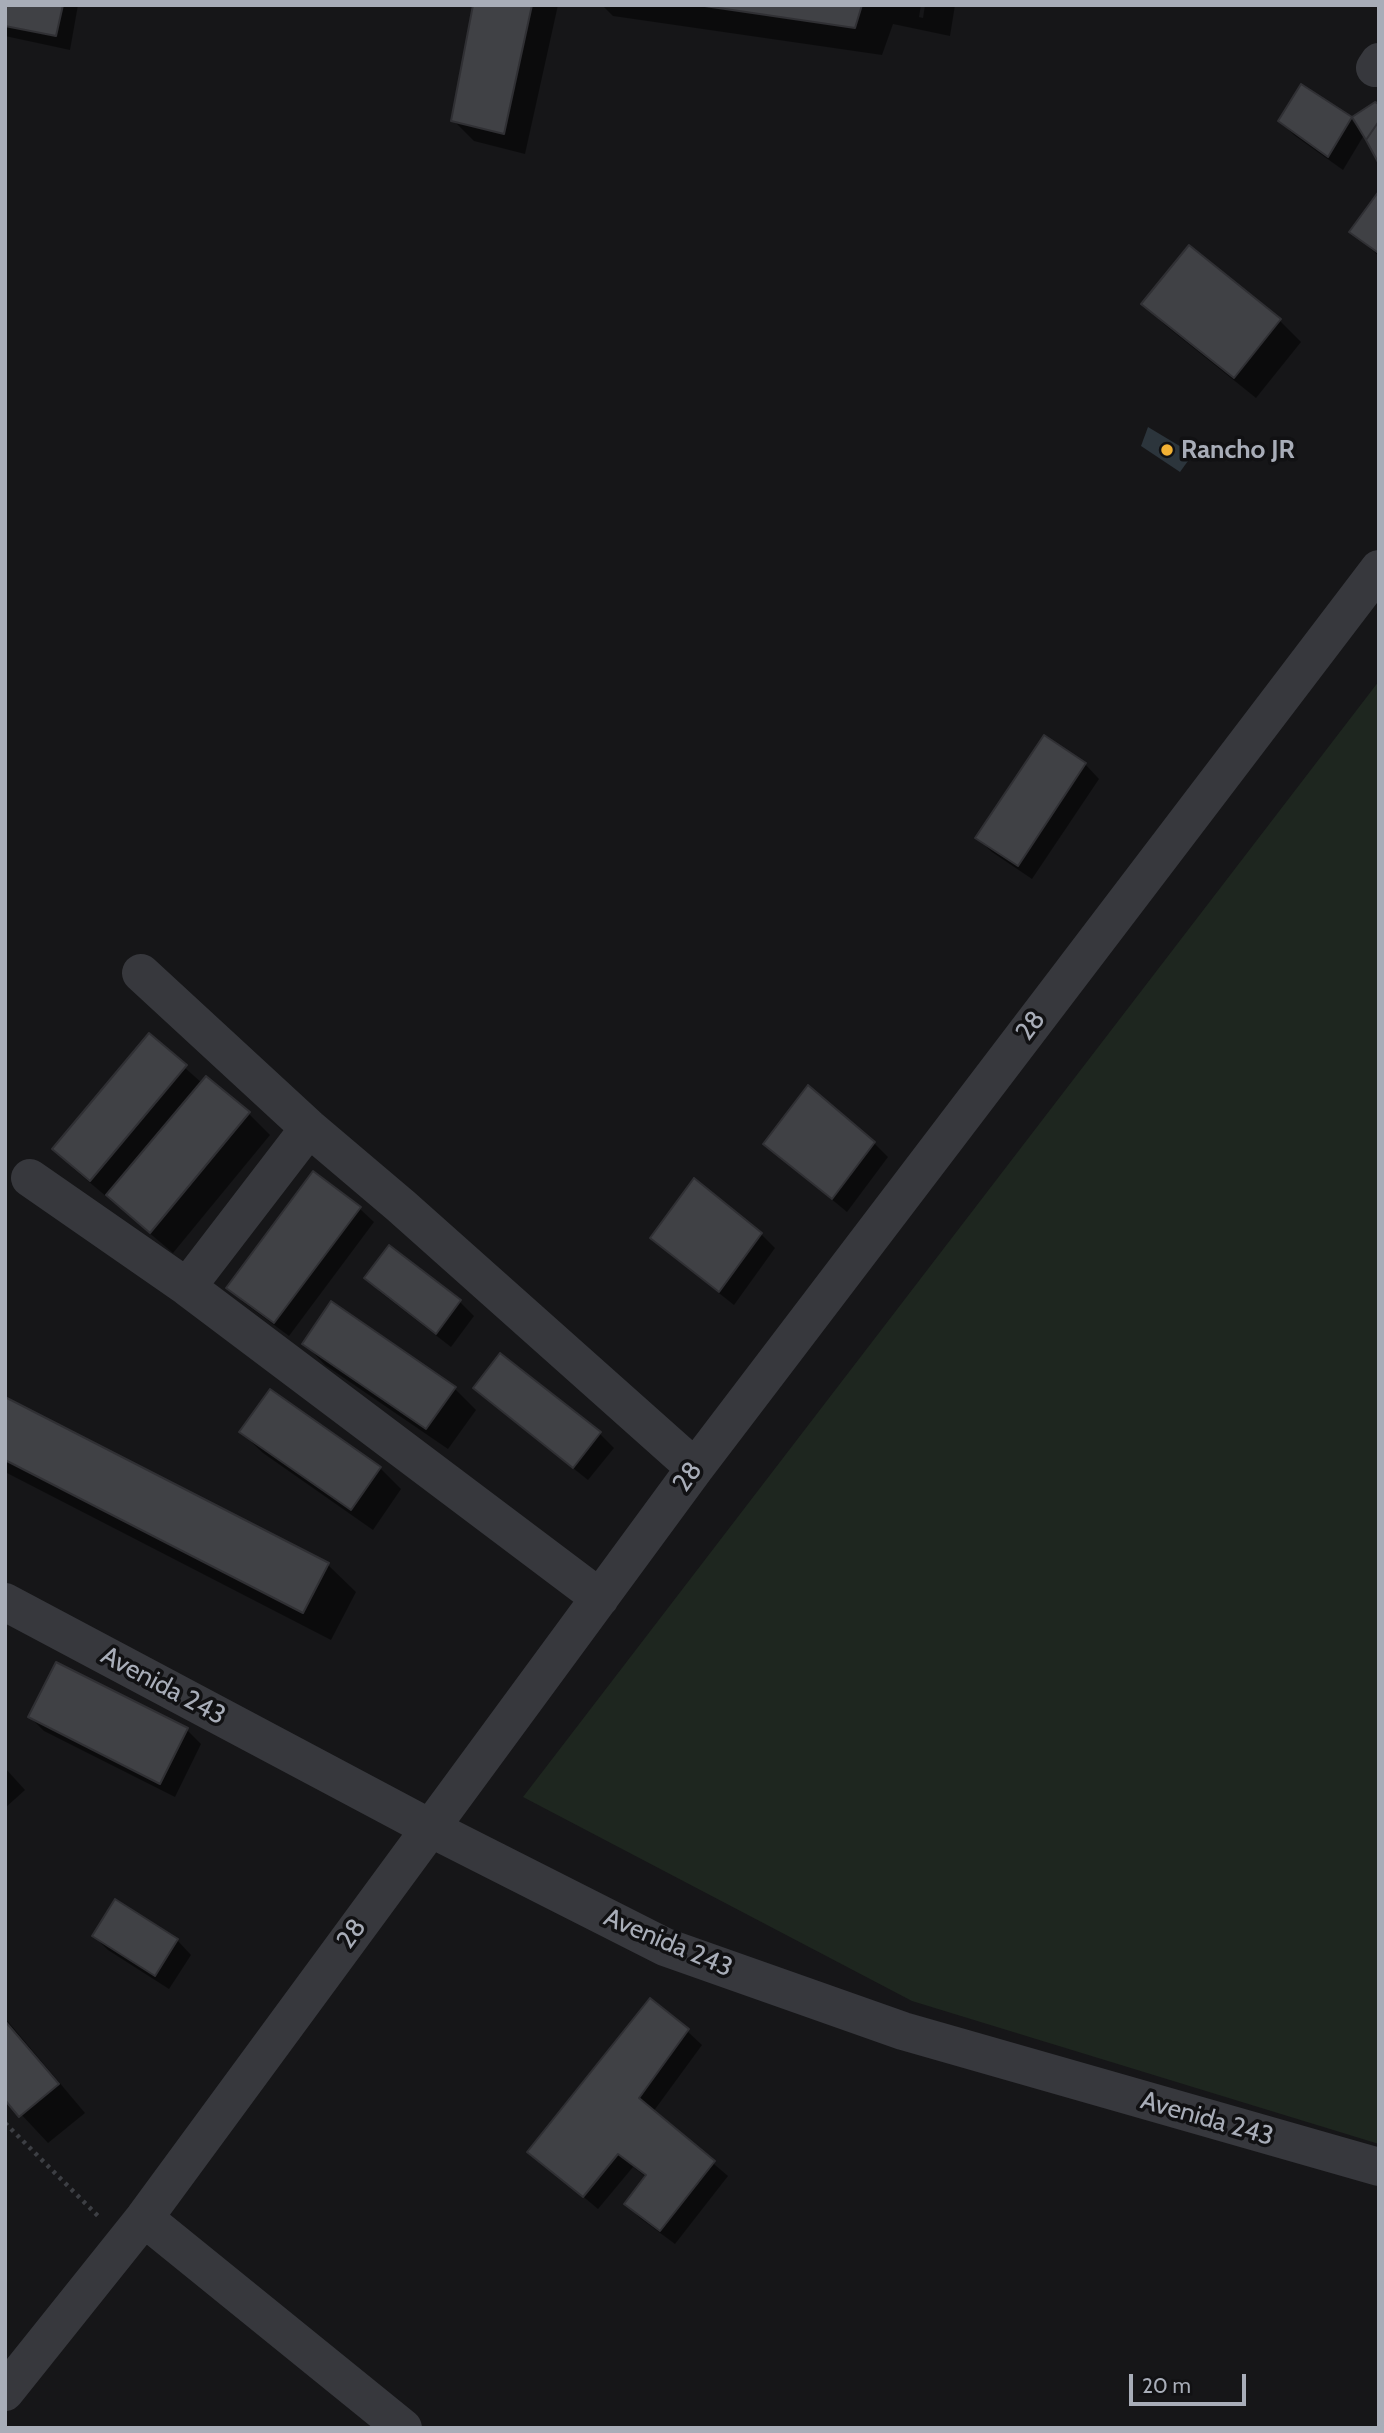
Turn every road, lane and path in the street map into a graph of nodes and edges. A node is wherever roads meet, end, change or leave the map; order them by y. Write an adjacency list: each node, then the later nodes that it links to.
1 (1379, 569): 6 (street, 28)
2 (141, 973): 3 (street)
3 (309, 1128): 5 (street); 6 (street)
4 (30, 1178): 5 (street)
5 (187, 1287): 7 (street)
6 (695, 1468): 7 (street, 28)
7 (600, 1598): 9 (street, 28)
8 (13, 1617): 9 (street, Avenida 243)
9 (430, 1828): 11 (street, Avenida 243); 12 (street, 28)
10 (5, 2123): 12 (path)
11 (1379, 2167)
12 (134, 2231): 13 (street, 28); 14 (street)
13 (5, 2392)
14 (403, 2428)

